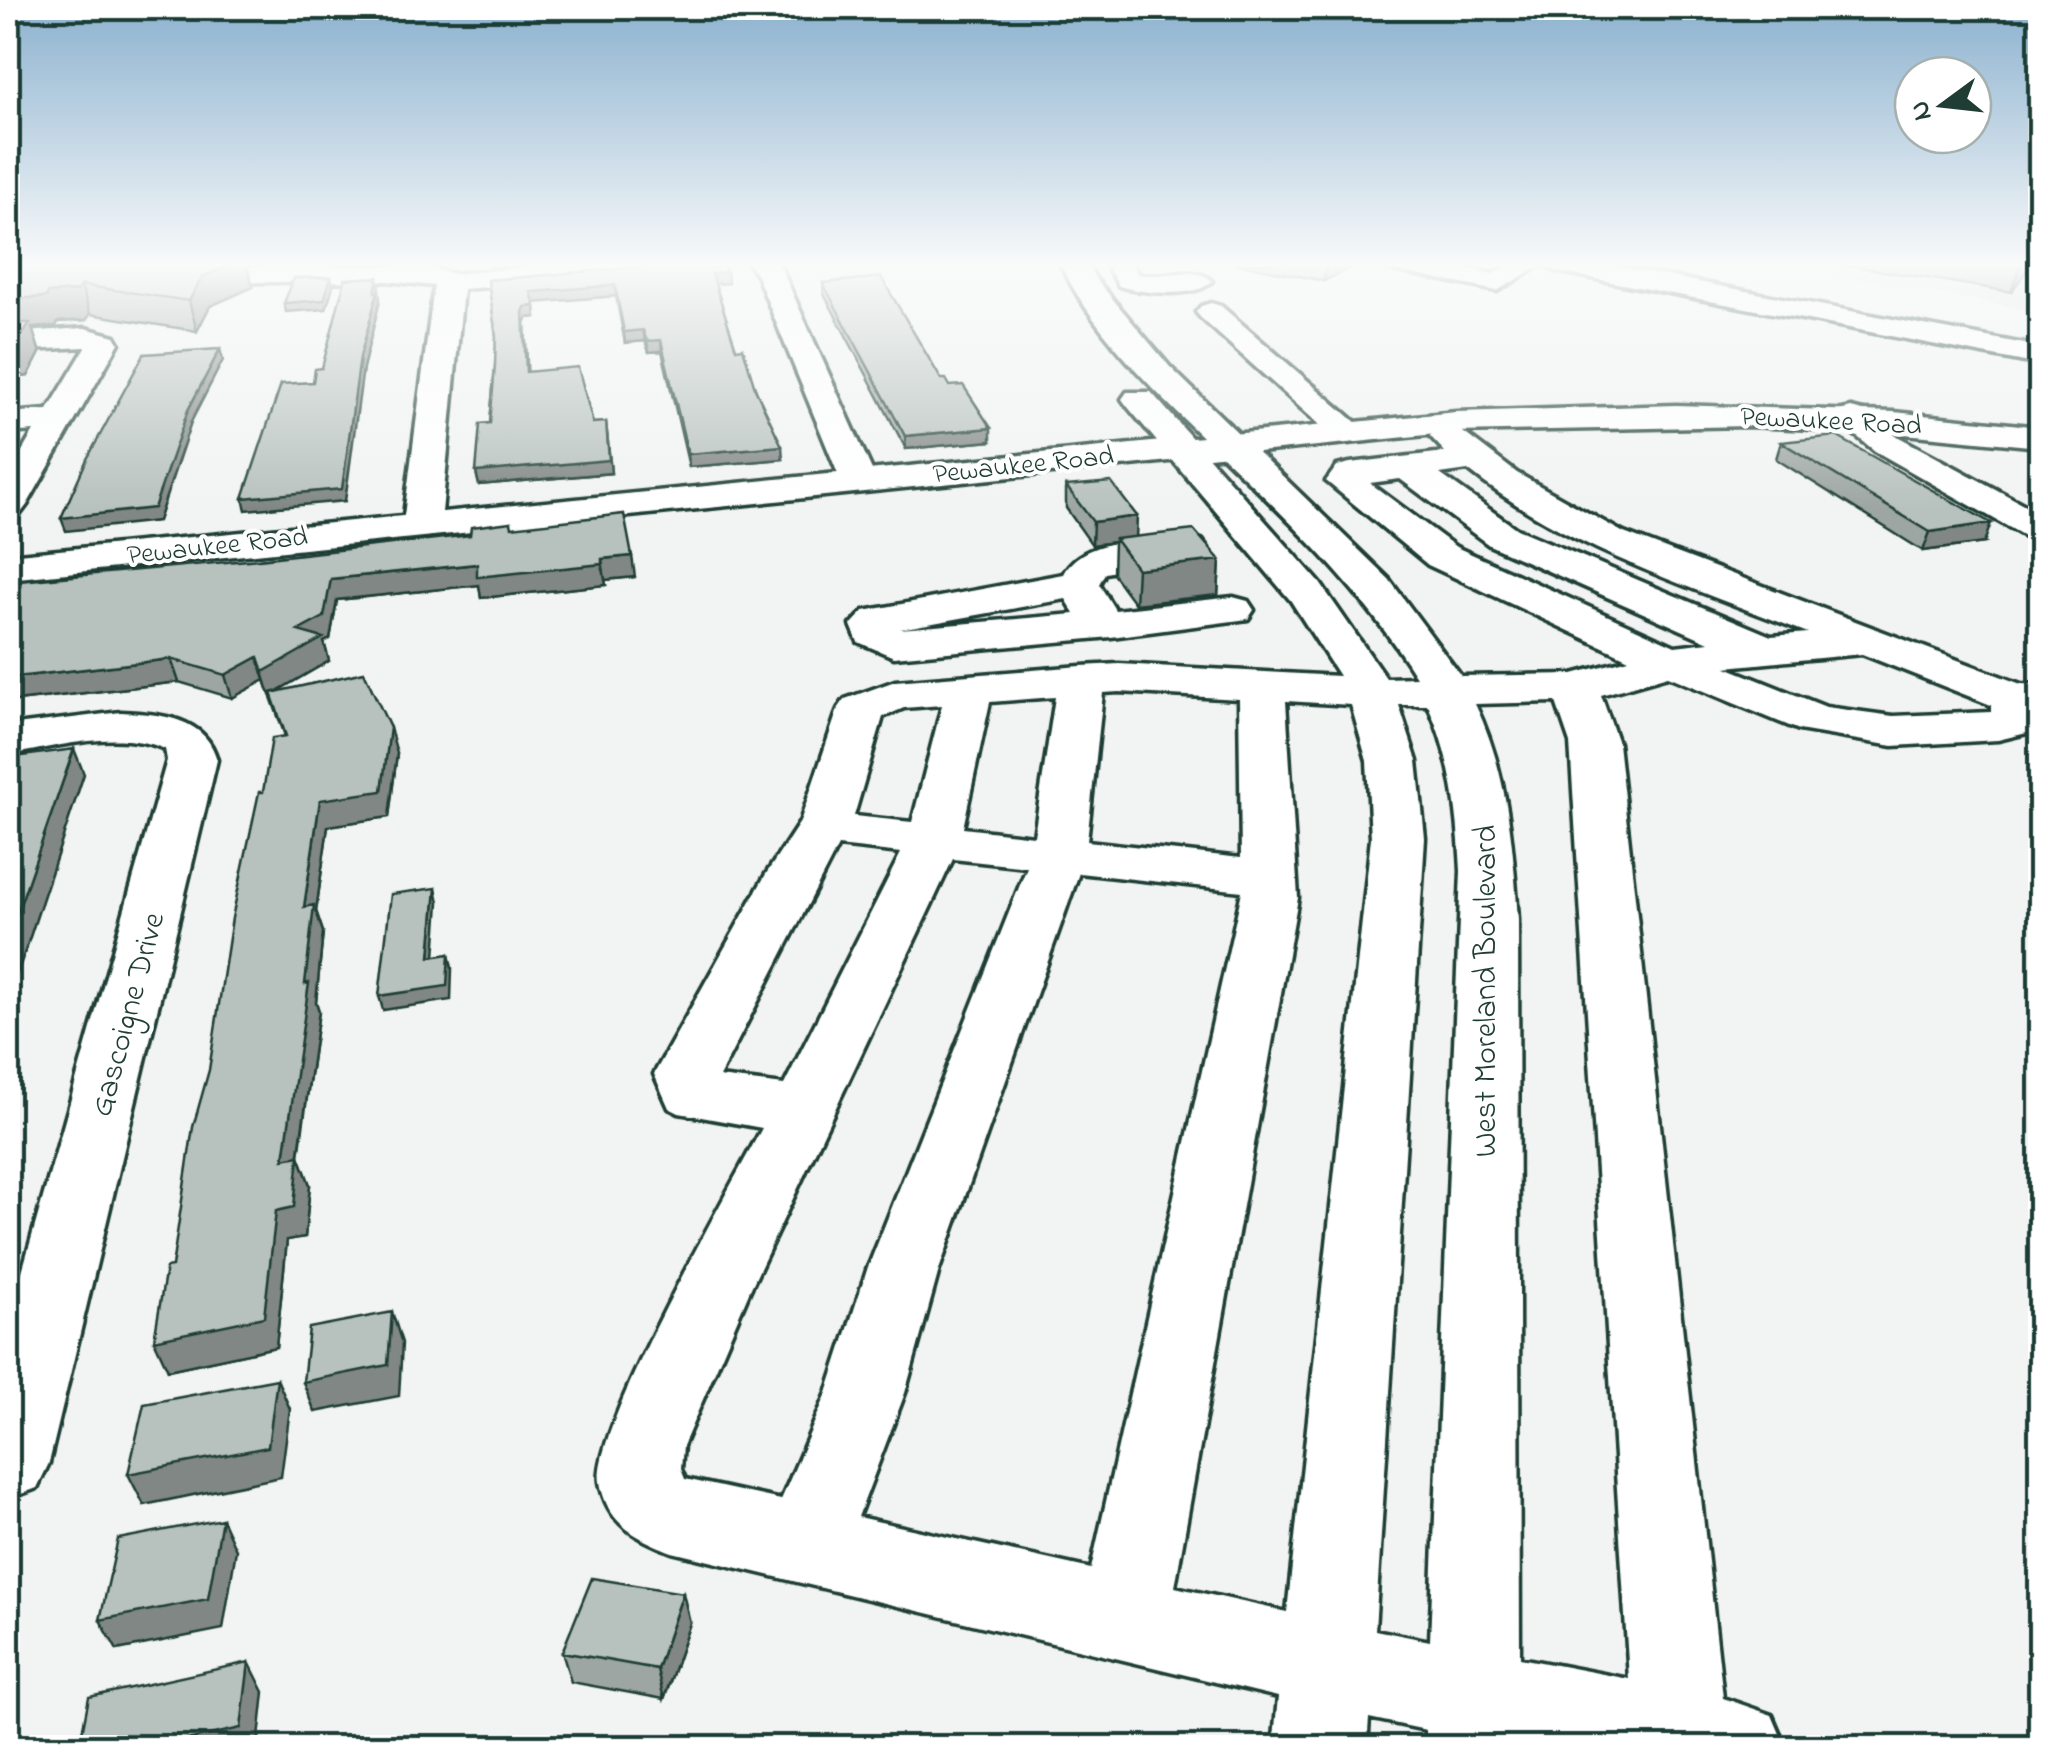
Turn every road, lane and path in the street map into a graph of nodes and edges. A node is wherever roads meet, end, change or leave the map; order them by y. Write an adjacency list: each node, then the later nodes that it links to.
1 (99, 345): 9 (street)
2 (440, 345): 20 (street)
3 (800, 345): 18 (street)
4 (1107, 345): 15 (street, West Moreland Boulevard)
5 (1134, 345): 15 (street, West Moreland Boulevard)
6 (1248, 345): 13 (street)
7 (1982, 345): 8 (street)
8 (2040, 356)
9 (59, 418): 11 (street); 19 (street)
10 (1851, 418): 12 (street, Pewaukee Road); 14 (street, Pewaukee Road); 22 (street)
11 (8, 423)
12 (1434, 424): 13 (street, Pewaukee Road); 16 (street)
13 (1346, 431): 15 (street, Pewaukee Road)
14 (2040, 438)
15 (1203, 445): 18 (street, Pewaukee Road); 21 (street, West Moreland Boulevard)
16 (1472, 459): 17 (street); 26 (street)
17 (1406, 467): 28 (street); 30 (street)
18 (858, 479): 20 (street, Pewaukee Road)
19 (8, 505)
20 (422, 523): 23 (street, Pewaukee Road)
21 (1271, 529): 24 (street); 25 (street, West Moreland Boulevard); 33 (street, West Moreland Boulevard)
22 (2040, 529)
23 (8, 566)
24 (1078, 584): 27 (street); 29 (street)
25 (1309, 600): 29 (street); 34 (street, West Moreland Boulevard)
26 (1862, 641): 28 (street); 35 (street)
27 (976, 642): 29 (street); 37 (street); 38 (street)
28 (1760, 648): 30 (street)
29 (1096, 652): 31 (street); 39 (street)
30 (1670, 661): 32 (street); 35 (street)
31 (1262, 686): 34 (street); 40 (street)
32 (1576, 688): 33 (street); 47 (street)
33 (1446, 690): 34 (street); 46 (street, West Moreland Boulevard)
34 (1370, 692): 45 (street, West Moreland Boulevard)
35 (2027, 713)
36 (8, 740): 42 (street, Gascoigne Drive)
37 (822, 828): 38 (street); 41 (street)
38 (933, 843): 39 (street); 41 (street)
39 (1058, 856): 40 (street); 43 (street)
40 (1269, 878): 44 (street)
41 (804, 1111): 43 (street)
42 (8, 1463)
43 (805, 1543): 44 (street)
44 (1125, 1617): 45 (street)
45 (1324, 1706): 46 (street)
46 (1473, 1720): 47 (street)
47 (1709, 1741)

